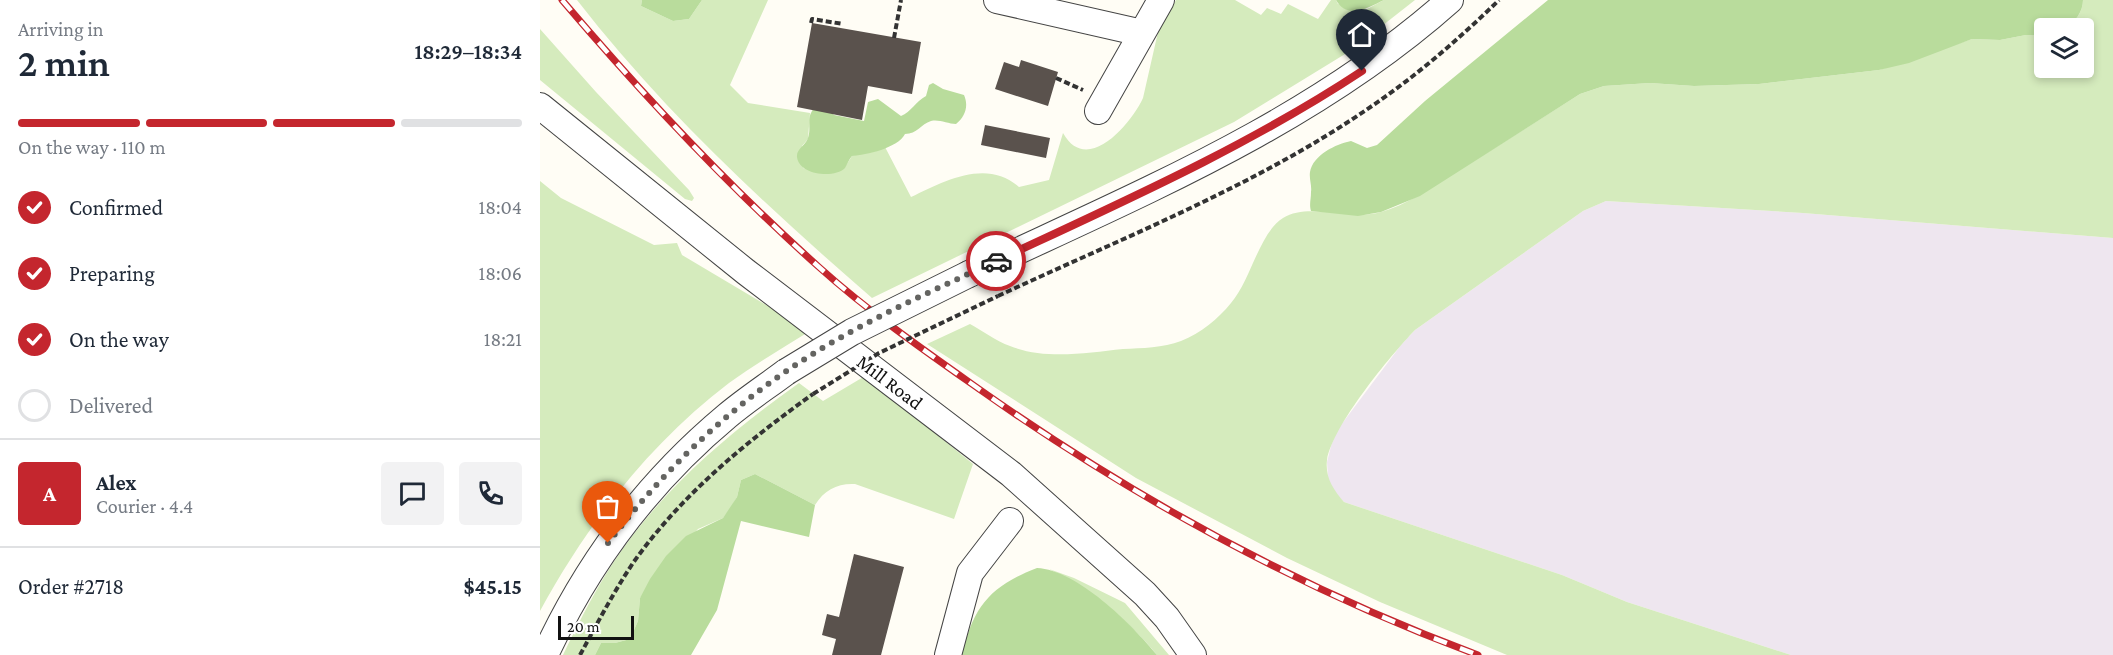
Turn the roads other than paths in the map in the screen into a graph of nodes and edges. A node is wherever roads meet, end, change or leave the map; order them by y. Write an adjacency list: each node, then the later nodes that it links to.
1 (997, 0): 4 (street)
2 (1161, 0): 4 (street)
3 (1450, 0): 8 (street, bridge)
4 (1142, 33): 6 (street)
5 (540, 106): 10 (street, Mill Road)
6 (1098, 111)
7 (1010, 521): 9 (street)
8 (545, 655)
9 (948, 655)
10 (1193, 655)

